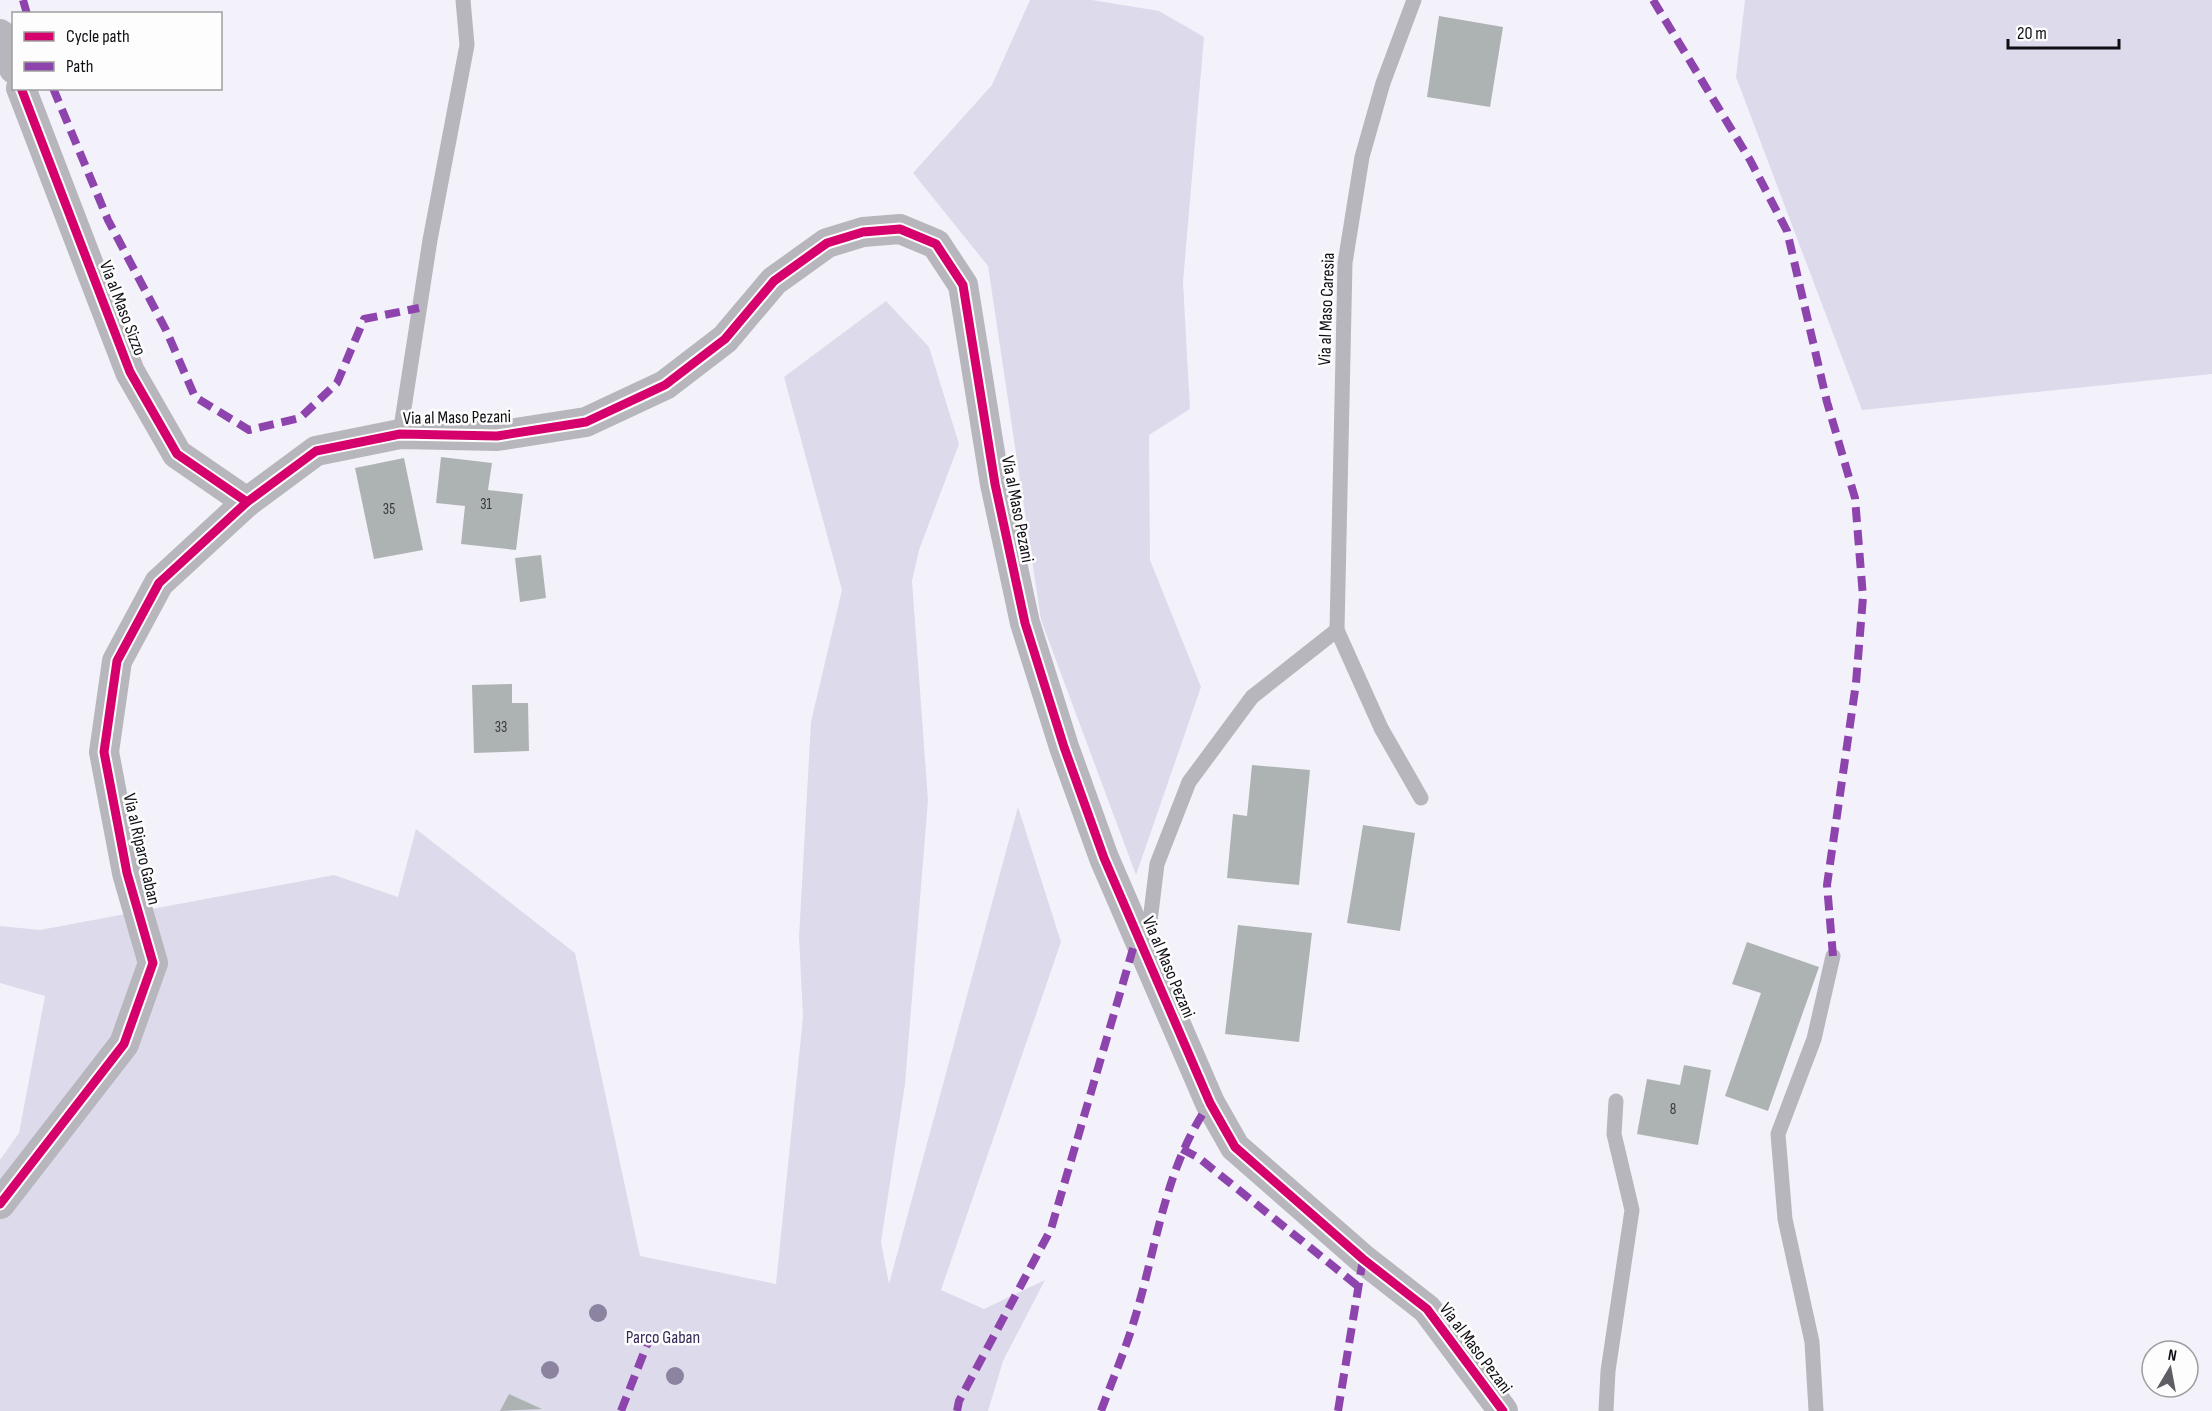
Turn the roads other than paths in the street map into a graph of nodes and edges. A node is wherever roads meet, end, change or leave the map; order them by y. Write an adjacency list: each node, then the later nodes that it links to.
1 (463, 0): 6 (lane, Via al Maso Pezani)
2 (1414, 0): 8 (lane, Via al Maso Caresia)
3 (0, 34): 4 (street)
4 (12, 64)
5 (22, 90): 7 (street, Via al Maso Sizzo)
6 (400, 434): 7 (street, Via al Maso Pezani); 11 (street, Via al Maso Pezani)
7 (247, 502): 13 (street, Via al Riparo Gaban)
8 (1337, 630): 9 (lane, Via al Maso Caresia); 11 (lane)
9 (1421, 798)
10 (1833, 956): 16 (lane)
11 (1146, 958): 14 (street, Via al Maso Pezani)
12 (1616, 1101): 15 (lane)
13 (0, 1204)
14 (1503, 1411)
15 (1606, 1411)
16 (1816, 1411)

